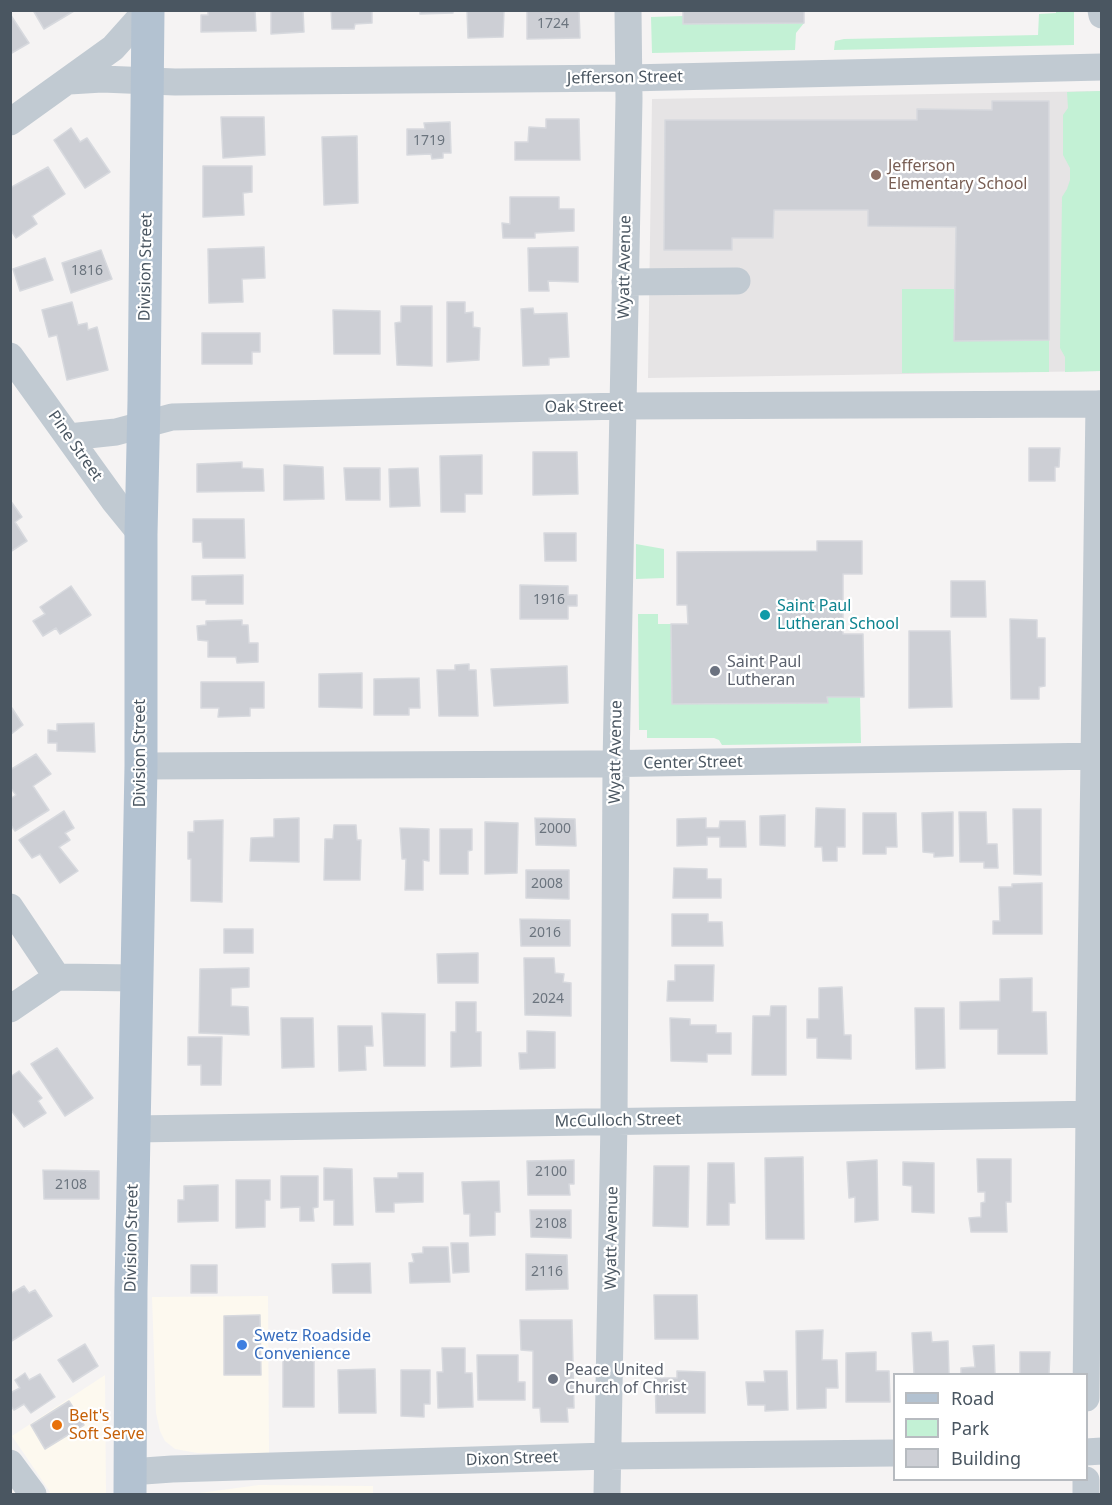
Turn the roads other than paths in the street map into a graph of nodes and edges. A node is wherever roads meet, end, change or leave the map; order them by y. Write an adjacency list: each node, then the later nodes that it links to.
1 (147, 10): 5 (street); 6 (main road, Division Street)
2 (628, 10): 4 (street, Wyatt Avenue)
3 (1101, 67): 4 (street, Jefferson Street)
4 (629, 78): 6 (street, Jefferson Street); 9 (street, Wyatt Avenue)
5 (69, 81): 6 (street, Jefferson Street); 7 (street)
6 (148, 81): 13 (main road, Division Street)
7 (10, 122)
8 (737, 281): 9 (street)
9 (625, 282): 12 (street, Wyatt Avenue)
10 (10, 356): 14 (street, Pine Street)
11 (1100, 404): 12 (street, Oak Street); 16 (street)
12 (622, 406): 13 (street, Oak Street); 17 (street, Wyatt Avenue)
13 (144, 424): 14 (street, Oak Street); 15 (main road, Division Street)
14 (69, 437): 15 (street, Pine Street)
15 (141, 534): 18 (main road, Division Street)
16 (1098, 756): 17 (street, Center Street); 23 (street)
17 (616, 764): 18 (street, Center Street); 24 (street, Wyatt Avenue)
18 (141, 766): 21 (main road, Division Street)
19 (10, 907): 20 (street)
20 (57, 977): 21 (street); 22 (street)
21 (137, 978): 25 (main road, Division Street)
22 (10, 1009)
23 (1095, 1114): 24 (street, McCulloch Street); 26 (street)
24 (614, 1121): 25 (street, McCulloch Street); 28 (street, Wyatt Avenue)
25 (134, 1129): 30 (main road, Division Street)
26 (1087, 1373)
27 (893, 1453): 28 (street, Dixon Street)
28 (608, 1456): 30 (street, Dixon Street); 32 (street, Wyatt Avenue)
29 (10, 1463): 31 (street)
30 (130, 1483)
31 (33, 1494)
32 (608, 1494)

